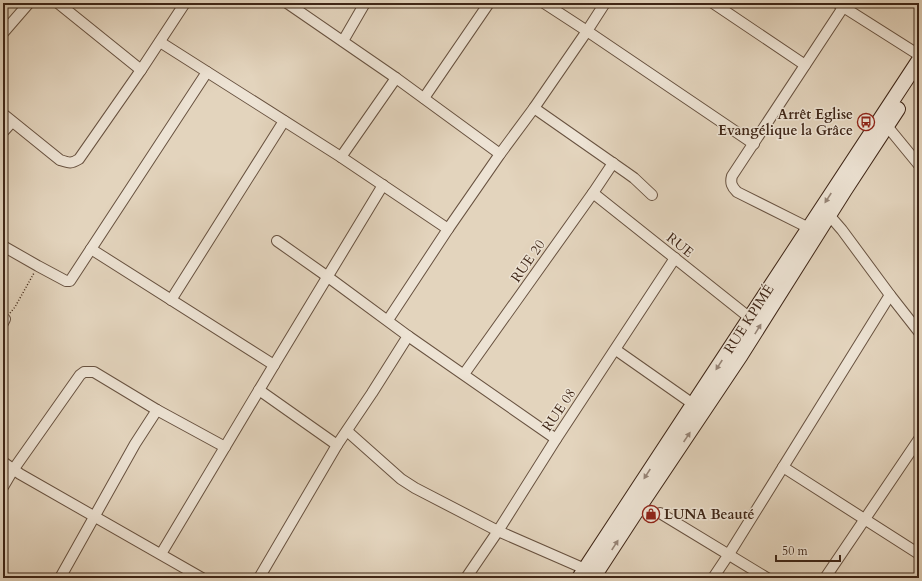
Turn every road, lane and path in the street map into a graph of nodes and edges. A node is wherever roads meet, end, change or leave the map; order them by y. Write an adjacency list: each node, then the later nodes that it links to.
1 (29, 3): 12 (street)
2 (58, 3): 18 (street)
3 (185, 3): 14 (street)
4 (286, 3): 13 (street)
5 (365, 3): 13 (street)
6 (489, 3): 22 (street)
7 (544, 3): 11 (street)
8 (605, 3): 11 (street)
9 (713, 3): 17 (street)
10 (842, 4): 15 (street); 17 (street)
11 (587, 31): 23 (street); 29 (street)
12 (3, 33)
13 (343, 41): 21 (street)
14 (160, 42): 18 (street); 19 (street)
15 (919, 55)
16 (919, 60): 38 (main road, RUE KPIMÉ, one-way to 38)
17 (806, 65): 29 (street)
18 (141, 70): 26 (street)
19 (207, 72): 25 (street); 42 (street)
20 (919, 77): 27 (main road, RUE KPIMÉ)
21 (396, 78): 22 (street); 31 (street)
22 (424, 98): 30 (street)
23 (534, 108): 30 (street); 32 (street)
24 (3, 114): 26 (street)
25 (284, 120): 31 (street); 47 (street)
26 (12, 122): 28 (street)
27 (887, 126): 33 (street); 37 (main road, RUE KPIMÉ)
28 (3, 132)
29 (754, 144): 38 (street)
30 (500, 154): 39 (street)
31 (341, 157): 34 (street)
32 (613, 164): 35 (street, RUE 20); 36 (street)
33 (919, 165)
34 (383, 186): 39 (street); 45 (street)
35 (593, 193): 43 (street, RUE); 55 (street, RUE 20)
36 (652, 195)
37 (830, 215): 46 (street); 75 (main road, RUE KPIMÉ, one-way to 37)
38 (809, 228): 48 (main road, RUE KPIMÉ)
39 (448, 229): 49 (street)
40 (277, 241): 45 (street)
41 (3, 246): 44 (street)
42 (91, 249): 44 (street); 47 (street)
43 (675, 258): 48 (street, RUE); 53 (street, RUE 08)
44 (38, 266): 50 (path)
45 (328, 277): 49 (street); 54 (street)
46 (890, 295): 51 (street); 65 (street)
47 (171, 300): 54 (street)
48 (750, 318): 57 (main road, RUE KPIMÉ, one-way to 57)
49 (388, 320): 52 (street)
50 (4, 321)
51 (919, 332)
52 (408, 336): 55 (street); 59 (street)
53 (616, 350): 57 (street); 60 (street, RUE 08)
54 (274, 365): 56 (street)
55 (464, 374): 60 (street)
56 (260, 390): 62 (street); 63 (street)
57 (693, 404): 75 (main road, RUE KPIMÉ, one-way to 75)
58 (157, 410): 63 (street); 66 (street); 69 (street)
59 (347, 431): 62 (street); 71 (street)
60 (556, 439): 71 (street, RUE 08)
61 (919, 439): 70 (street)
62 (337, 445): 78 (street)
63 (225, 447): 72 (street)
64 (3, 462): 66 (street)
65 (783, 467): 70 (street); 73 (street)
66 (13, 470): 67 (street); 69 (street)
67 (3, 486)
68 (660, 513): 73 (street)
69 (94, 517): 72 (street); 76 (street)
70 (865, 520): 74 (street); 82 (street)
71 (498, 531): 75 (street); 79 (street, RUE 08)
72 (161, 554): 77 (street)
73 (729, 554): 80 (street); 81 (street)
74 (919, 554)
75 (586, 575)
76 (60, 578)
77 (202, 578)
78 (259, 578)
79 (466, 578)
80 (713, 578)
81 (767, 578)
82 (825, 578)

